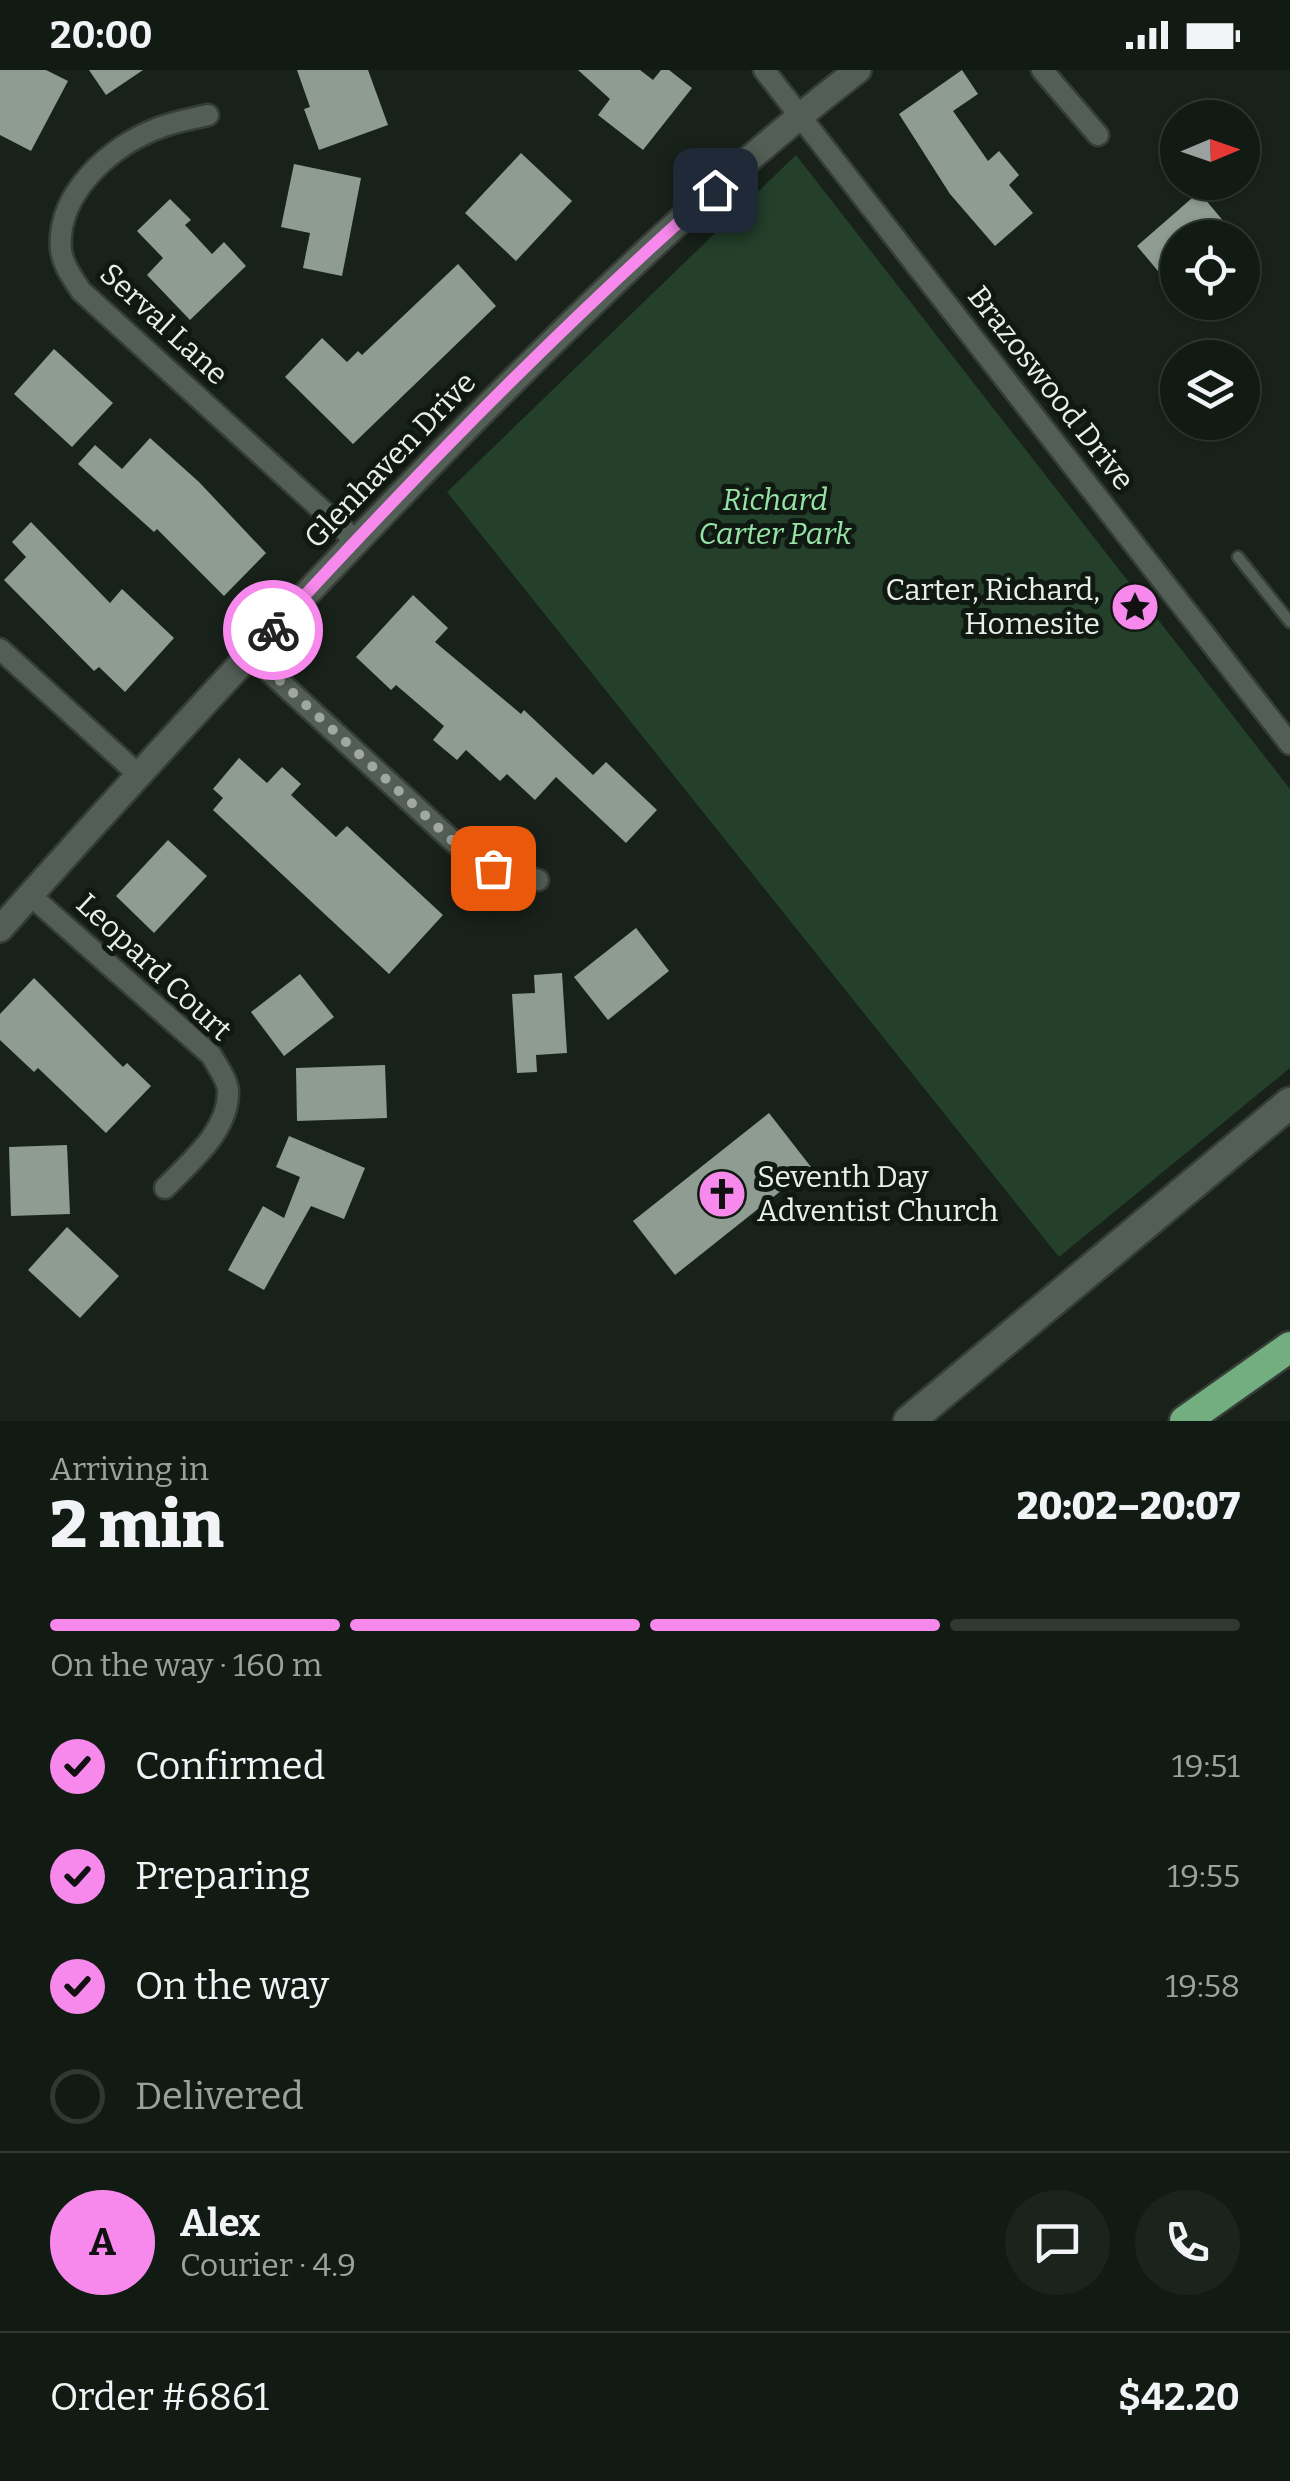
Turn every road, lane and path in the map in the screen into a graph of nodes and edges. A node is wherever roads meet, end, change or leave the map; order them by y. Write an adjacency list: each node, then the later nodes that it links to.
1 (764, 70): 5 (street, Brazoswood Drive)
2 (858, 70): 5 (street, Glenhaven Drive)
3 (1042, 70): 6 (street)
4 (208, 114): 7 (street, Serval Lane)
5 (800, 114): 7 (street, Glenhaven Drive); 12 (street, Brazoswood Drive)
6 (1098, 135)
7 (356, 540): 11 (street, Glenhaven Drive)
8 (1238, 557): 9 (lane)
9 (1290, 622)
10 (0, 649): 13 (street)
11 (251, 654): 13 (street, Glenhaven Drive); 14 (street)
12 (1290, 744)
13 (139, 775): 15 (street, Glenhaven Drive)
14 (538, 880)
15 (30, 895): 16 (street, Glenhaven Drive); 18 (street, Leopard Court)
16 (0, 929)
17 (1290, 1102): 20 (main road)
18 (165, 1188)
19 (1290, 1347): 21 (highway)
20 (909, 1421)
21 (1185, 1421)

